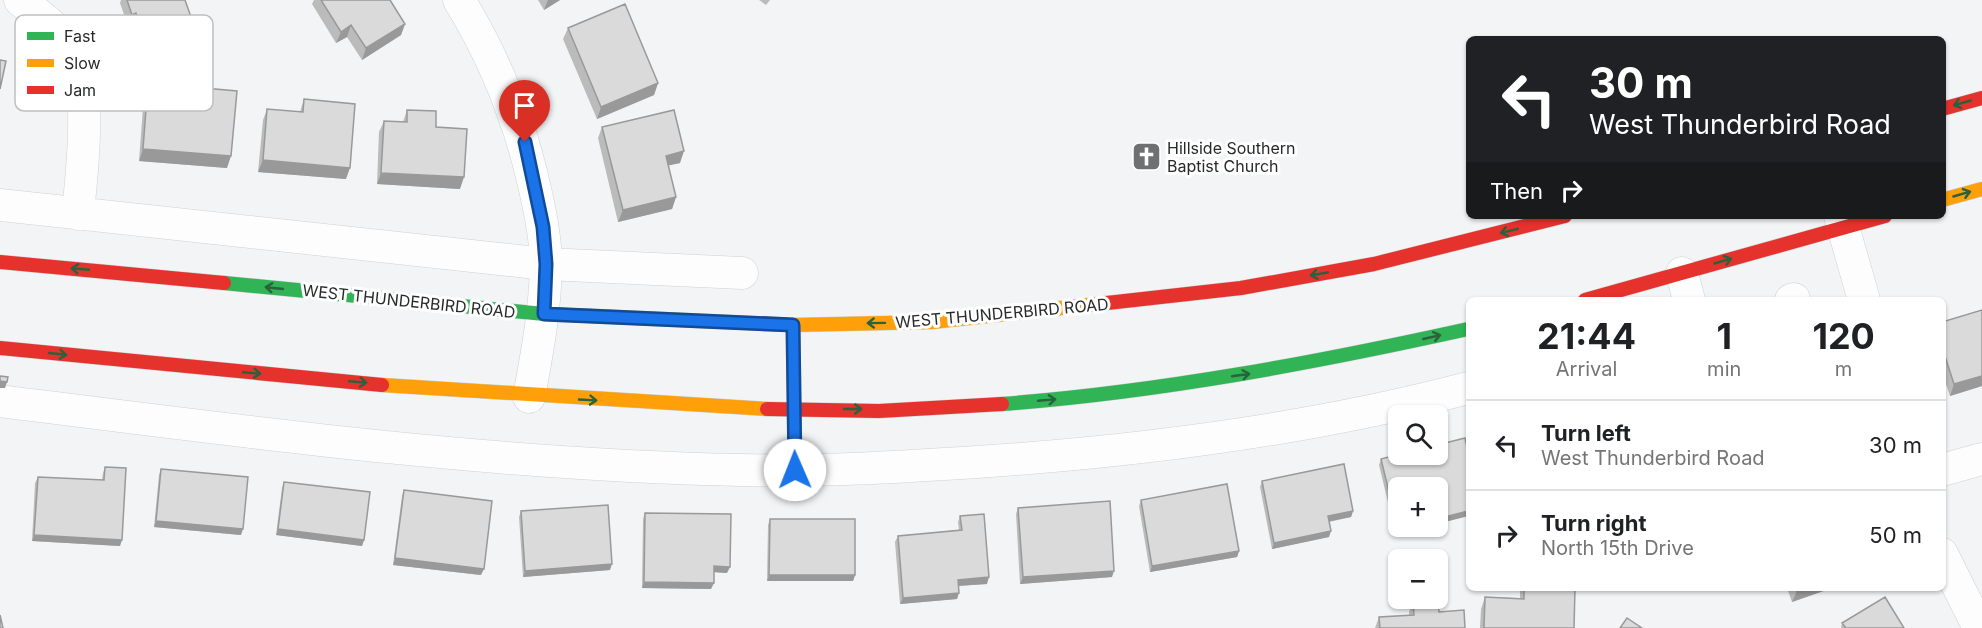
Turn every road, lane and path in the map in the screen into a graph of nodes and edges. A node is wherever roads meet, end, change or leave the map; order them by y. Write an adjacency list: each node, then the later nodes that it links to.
1 (20, 0): 3 (street)
2 (459, 0): 15 (street)
3 (37, 15)
4 (1982, 98): 5 (main road, one-way to 5)
5 (1946, 108)
6 (83, 111): 10 (street)
7 (1982, 189): 8 (main road, one-way to 7)
8 (1946, 199)
9 (0, 206): 10 (street)
10 (78, 214): 15 (street)
11 (1553, 219): 21 (main road, WEST THUNDERBIRD ROAD, one-way to 21)
12 (1864, 219): 13 (main road)
13 (1842, 222): 17 (main road, one-way to 13); 19 (street)
14 (0, 262): 20 (main road, WEST THUNDERBIRD ROAD, one-way to 14)
15 (546, 264): 16 (street); 20 (street)
16 (742, 273)
17 (1686, 286): 18 (main road)
18 (1607, 297)
19 (1863, 297)
20 (544, 314): 21 (main road, WEST THUNDERBIRD ROAD); 25 (street)
21 (793, 325): 27 (main road)
22 (1466, 329): 27 (main road, one-way to 22)
23 (0, 348): 25 (main road, one-way to 25)
24 (1466, 388): 30 (street)
25 (530, 397): 27 (main road, one-way to 27)
26 (0, 401): 30 (street)
27 (794, 410): 30 (main road)
28 (1982, 459): 29 (street)
29 (1946, 469)
30 (795, 470)
31 (1946, 562): 32 (street)
32 (1979, 628)

